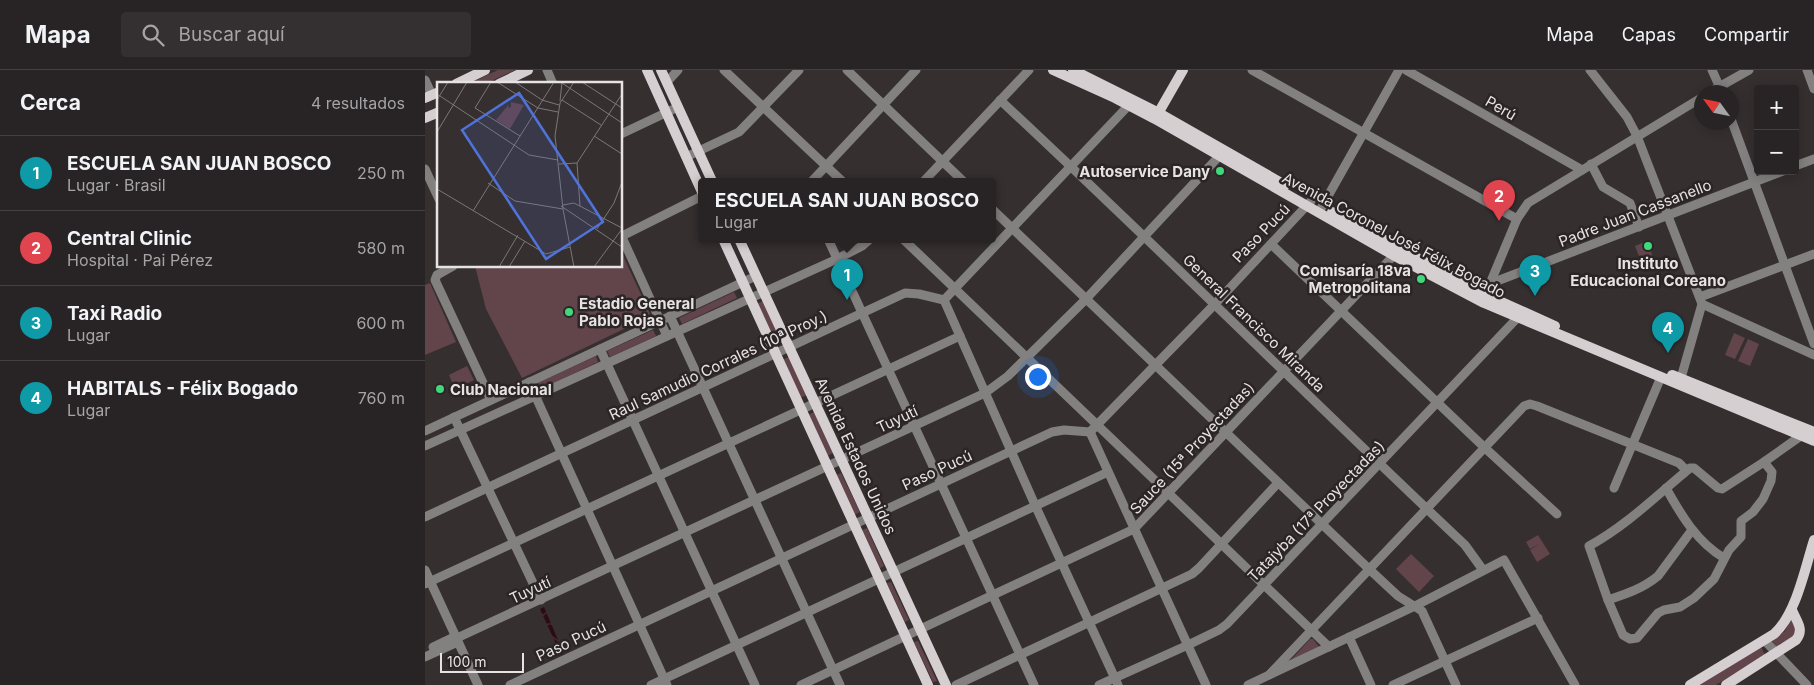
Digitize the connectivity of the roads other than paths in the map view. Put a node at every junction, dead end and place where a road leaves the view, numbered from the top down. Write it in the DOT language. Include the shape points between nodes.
graph roads {
  1 [pos="485,70"];
  2 [pos="528,70"];
  3 [pos="547,70"];
  4 [pos="647,70"];
  5 [pos="661,70"];
  6 [pos="679,70"];
  7 [pos="724,70"];
  8 [pos="799,70"];
  9 [pos="847,70"];
  10 [pos="916,70"];
  11 [pos="1029,70"];
  12 [pos="1053,70"];
  13 [pos="1073,70"];
  14 [pos="1183,70"];
  15 [pos="1252,70"];
  16 [pos="1399,70"];
  17 [pos="1406,70"];
  18 [pos="1590,70"];
  19 [pos="1712,70"];
  20 [pos="1749,70"];
  21 [pos="1807,70"];
  22 [pos="425,80"];
  23 [pos="460,82"];
  24 [pos="503,82"];
  25 [pos="552,82"];
  26 [pos="667,82"];
  27 [pos="1719,85"];
  28 [pos="1728,85"];
  29 [pos="1814,90"];
  30 [pos="432,95"];
  31 [pos="1000,100"];
  32 [pos="1694,102"];
  33 [pos="883,105"];
  34 [pos="1129,105"];
  35 [pos="678,107"];
  36 [pos="764,107"];
  37 [pos="666,112"];
  38 [pos="437,113"];
  39 [pos="1157,116"];
  40 [pos="425,118"];
  41 [pos="1735,130"];
  42 [pos="623,133"];
  43 [pos="1363,133"];
  44 [pos="1637,136"];
  45 [pos="699,152"];
  46 [pos="1221,154"];
  47 [pos="687,157"];
  48 [pos="1814,159"];
  49 [pos="942,162"];
  50 [pos="1591,164"];
  51 [pos="1799,165"];
  52 [pos="826,166"];
  53 [pos="1071,167"];
  54 [pos="425,170"];
  55 [pos="1582,170"];
  56 [pos="1773,175"];
  57 [pos="711,178"];
  58 [pos="816,178"];
  59 [pos="840,178"];
  60 [pos="927,178"];
  61 [pos="960,178"];
  62 [pos="1755,182"];
  63 [pos="698,183"];
  64 [pos="437,195"];
  65 [pos="698,198"];
  66 [pos="1309,203"];
  67 [pos="1320,209"];
  68 [pos="996,213"];
  69 [pos="1668,215"];
  70 [pos="1517,219"];
  71 [pos="1639,227"];
  72 [pos="1012,228"];
  73 [pos="623,234"];
  74 [pos="1145,236"];
  75 [pos="623,239"];
  76 [pos="725,243"];
  77 [pos="741,243"];
  78 [pos="830,243"];
  79 [pos="865,243"];
  80 [pos="907,243"];
  81 [pos="1271,244"];
  82 [pos="1396,252"];
  83 [pos="1814,254"];
  84 [pos="1502,256"];
  85 [pos="837,259"];
  86 [pos="1785,265"];
  87 [pos="449,268"];
  88 [pos="1515,274"];
  89 [pos="756,276"];
  90 [pos="742,282"];
  91 [pos="955,289"];
  92 [pos="763,292"];
  93 [pos="749,298"];
  94 [pos="1086,299"];
  95 [pos="944,300"];
  96 [pos="1488,300"];
  97 [pos="1701,300"];
  98 [pos="1215,304"];
  99 [pos="1341,310"];
  100 [pos="862,313"];
  101 [pos="1520,315"];
  102 [pos="670,316"];
  103 [pos="660,321"];
  104 [pos="677,331"];
  105 [pos="667,336"];
  106 [pos="960,336"];
  107 [pos="1814,344"];
  108 [pos="789,348"];
  109 [pos="600,349"];
  110 [pos="775,354"];
  111 [pos="1814,354"];
  112 [pos="1027,357"];
  113 [pos="606,363"];
  114 [pos="1155,365"];
  115 [pos="888,369"];
  116 [pos="1283,372"];
  117 [pos="1661,377"];
  118 [pos="1681,378"];
  119 [pos="529,382"];
  120 [pos="703,388"];
  121 [pos="985,393"];
  122 [pos="535,396"];
  123 [pos="491,400"];
  124 [pos="815,402"];
  125 [pos="1438,403"];
  126 [pos="801,409"];
  127 [pos="454,417"];
  128 [pos="633,420"];
  129 [pos="915,426"];
  130 [pos="1093,429"];
  131 [pos="461,430"];
  132 [pos="425,431"];
  133 [pos="1225,432"];
  134 [pos="1809,432"];
  135 [pos="1814,441"];
  136 [pos="728,442"];
  137 [pos="1633,444"];
  138 [pos="425,446"];
  139 [pos="1485,448"];
  140 [pos="1011,451"];
  141 [pos="561,454"];
  142 [pos="841,460"];
  143 [pos="1764,462"];
  144 [pos="1380,464"];
  145 [pos="827,467"];
  146 [pos="1108,472"];
  147 [pos="1684,473"];
  148 [pos="658,475"];
  149 [pos="1278,483"];
  150 [pos="941,484"];
  151 [pos="488,488"];
  152 [pos="1614,488"];
  153 [pos="1665,488"];
  154 [pos="1167,494"];
  155 [pos="755,500"];
  156 [pos="1035,506"];
  157 [pos="1427,508"];
  158 [pos="586,509"];
  159 [pos="1557,514"];
  160 [pos="425,517"];
  161 [pos="868,517"];
  162 [pos="854,524"];
  163 [pos="1322,525"];
  164 [pos="1134,529"];
  165 [pos="1692,530"];
  166 [pos="685,533"];
  167 [pos="966,538"];
  168 [pos="1814,540"];
  169 [pos="514,542"];
  170 [pos="1221,544"];
  171 [pos="781,558"];
  172 [pos="1725,558"];
  173 [pos="1061,563"];
  174 [pos="613,566"];
  175 [pos="1369,569"];
  176 [pos="425,570"];
  177 [pos="1483,570"];
  178 [pos="893,572"];
  179 [pos="879,578"];
  180 [pos="428,582"];
  181 [pos="1264,586"];
  182 [pos="1161,588"];
  183 [pos="711,591"];
  184 [pos="992,595"];
  185 [pos="541,600"];
  186 [pos="1608,600"];
  187 [pos="1415,606"];
  188 [pos="1792,610"];
  189 [pos="807,612"];
  190 [pos="1538,618"];
  191 [pos="1089,623"];
  192 [pos="639,624"];
  193 [pos="920,629"];
  194 [pos="1311,630"];
  195 [pos="905,636"];
  196 [pos="1349,638"];
  197 [pos="457,639"];
  198 [pos="1764,640"];
  199 [pos="736,645"];
  200 [pos="1188,645"];
  201 [pos="1329,648"];
  202 [pos="425,651"];
  203 [pos="1776,654"];
  204 [pos="1020,655"];
  205 [pos="425,657"];
  206 [pos="1445,661"];
  207 [pos="833,670"];
  208 [pos="1269,675"];
  209 [pos="666,682"];
  210 [pos="1116,682"];
  211 [pos="478,685"];
  212 [pos="510,685"];
  213 [pos="651,685"];
  214 [pos="755,685"];
  215 [pos="801,685"];
  216 [pos="840,685"];
  217 [pos="928,685"];
  218 [pos="946,685"];
  219 [pos="956,685"];
  220 [pos="1034,685"];
  221 [pos="1099,685"];
  222 [pos="1206,685"];
  223 [pos="1248,685"];
  224 [pos="1371,685"];
  225 [pos="1393,685"];
  226 [pos="1457,685"];
  227 [pos="1575,685"];
  228 [pos="1691,685"];
  229 [pos="1726,685"];
  230 [pos="1807,685"];
  1 -- 23 [label="main road"];
  2 -- 24 [label="main road"];
  3 -- 25 [label="street"];
  4 -- 37 [label="main road"];
  5 -- 26 [label="main road"];
  6 -- 26 [label="street"];
  7 -- 36 [label="street"];
  8 -- 36 [label="street"];
  9 -- 33 [label="street"];
  10 -- 33 [label="street"];
  11 -- 31 [label="street"];
  12 -- 34 [label="main road, Avenida Coronel José Félix Bogado"];
  13 -- 39 [label="main road, Avenida Coronel José Félix Bogado"];
  14 -- 39 [label="main road"];
  15 -- 43 [label="street"];
  16 -- 43 [label="street"];
  17 -- 55 [label="street, Perú"];
  18 -- 44 [label="street"];
  19 -- 27 [label="street"];
  20 -- 28 [label="street"];
  21 -- 29 [label="street"];
  22 -- 30 [label="street"];
  26 -- 35 [label="main road"];
  31 -- 49 [label="street"];
  31 -- 53 [label="street, General Francisco Miranda"];
  32 -- 44 [label="street"];
  33 -- 49 [label="street"];
  33 -- 52 [label="street"];
  34 -- 39 [label="main road, Avenida Coronel José Félix Bogado"];
  34 -- 53 [label="street"];
  35 -- 37 [label="street"];
  35 -- 45 [label="main road"];
  36 -- 45 [label="street" via="739,132"];
  36 -- 52 [label="street"];
  37 -- 42 [label="street"];
  37 -- 47 [label="main road"];
  38 -- 40 [label="main road"];
  39 -- 46 [label="main road, Avenida Coronel José Félix Bogado"];
  41 -- 62 [label="street"];
  43 -- 67 [label="street"];
  43 -- 70 [label="street"];
  44 -- 50 [label="street"];
  44 -- 69 [label="street"];
  45 -- 47 [label="street"];
  45 -- 57 [label="main road"];
  46 -- 66 [label="main road, Avenida Coronel José Félix Bogado"];
  46 -- 74 [label="street, Tuyutí"];
  47 -- 63 [label="main road"];
  48 -- 51 [label="street"];
  49 -- 60 [label="street"];
  49 -- 61 [label="street"];
  50 -- 55 [label="street"];
  50 -- 71 [label="street" via="1603,187 1630,203"];
  52 -- 58 [label="street"];
  52 -- 59 [label="street"];
  53 -- 72 [label="street"];
  53 -- 74 [label="street, General Francisco Miranda"];
  54 -- 64 [label="street"];
  55 -- 70 [label="street" via="1531,200"];
  56 -- 62 [label="street, Padre Juan Cassanello"];
  62 -- 69 [label="street, Padre Juan Cassanello"];
  62 -- 86 [label="street"];
  65 -- 73 [label="street"];
  66 -- 67 [label="main road, Avenida Coronel José Félix Bogado"];
  66 -- 81 [label="street, Paso Pucú"];
  67 -- 82 [label="main road, Avenida Coronel José Félix Bogado"];
  68 -- 72 [label="street"];
  69 -- 71 [label="street, Padre Juan Cassanello"];
  69 -- 97 [label="street"];
  70 -- 84 [label="street"];
  71 -- 88 [label="street, Padre Juan Cassanello"];
  72 -- 91 [label="street"];
  72 -- 94 [label="street"];
  74 -- 94 [label="street, Tuyutí"];
  74 -- 98 [label="street, General Francisco Miranda"];
  75 -- 103 [label="street"];
  76 -- 90 [label="main road, Avenida Estados Unidos"];
  77 -- 89 [label="main road, Avenida Estados Unidos"];
  78 -- 85 [label="street"];
  79 -- 85 [label="street"];
  80 -- 91 [label="street"];
  81 -- 98 [label="street, Paso Pucú"];
  81 -- 99 [label="street"];
  82 -- 96 [label="main road, Avenida Coronel José Félix Bogado"];
  82 -- 99 [label="street, Sauce (15ª Proyectadas)"];
  83 -- 86 [label="street"];
  84 -- 88 [label="street" via="1505,271"];
  84 -- 96 [label="street"];
  85 -- 92 [label="street"];
  85 -- 100 [label="street"];
  86 -- 97 [label="street"];
  86 -- 107 [label="street"];
  87 -- 123 [label="street" via="437,275 435,280"];
  88 -- 96 [label="street, Padre Juan Cassanello" via="1497,281"];
  89 -- 90 [label="street"];
  89 -- 92 [label="main road, Avenida Estados Unidos"];
  90 -- 93 [label="main road, Avenida Estados Unidos"];
  90 -- 102 [label="street"];
  91 -- 95 [label="street"];
  91 -- 112 [label="street"];
  92 -- 93 [label="street"];
  92 -- 108 [label="main road, Avenida Estados Unidos"];
  93 -- 104 [label="street"];
  93 -- 110 [label="main road, Avenida Estados Unidos"];
  94 -- 112 [label="street, Tuyutí"];
  94 -- 114 [label="street"];
  95 -- 100 [label="street, Raul Samudio Corrales (10ª Proy.)" via="910,292"];
  95 -- 106 [label="street"];
  96 -- 101 [label="main road, Avenida Coronel José Félix Bogado"];
  97 -- 111 [label="street"];
  97 -- 118 [label="street"];
  98 -- 114 [label="street, Paso Pucú"];
  98 -- 116 [label="street, General Francisco Miranda"];
  99 -- 116 [label="street, Sauce (15ª Proyectadas)"];
  99 -- 125 [label="street"];
  100 -- 108 [label="street, Raul Samudio Corrales (10ª Proy.)"];
  100 -- 115 [label="street"];
  101 -- 117 [label="main road, Avenida Coronel José Félix Bogado"];
  101 -- 118 [label="main road, Avenida Coronel José Félix Bogado"];
  101 -- 125 [label="street, Tatajyba (17ª Proyectadas)"];
  102 -- 103 [label="street"];
  102 -- 104 [label="street"];
  103 -- 105 [label="street"];
  103 -- 109 [label="street"];
  104 -- 105 [label="street"];
  104 -- 120 [label="street"];
  105 -- 113 [label="street"];
  106 -- 115 [label="street"];
  106 -- 121 [label="street"];
  108 -- 110 [label="street, Raul Samudio Corrales (10ª Proy.)"];
  108 -- 124 [label="main road, Avenida Estados Unidos"];
  109 -- 113 [label="street"];
  109 -- 119 [label="street"];
  110 -- 120 [label="street, Raul Samudio Corrales (10ª Proy.)"];
  110 -- 126 [label="main road, Avenida Estados Unidos"];
  112 -- 121 [label="street, Tuyutí"];
  112 -- 130 [label="street"];
  113 -- 122 [label="street"];
  113 -- 128 [label="street"];
  114 -- 130 [label="street, Paso Pucú"];
  114 -- 133 [label="street"];
  115 -- 124 [label="street"];
  115 -- 129 [label="street"];
  116 -- 133 [label="street, Sauce (15ª Proyectadas)"];
  116 -- 144 [label="street, General Francisco Miranda"];
  117 -- 134 [label="main road, Avenida Coronel José Félix Bogado"];
  117 -- 137 [label="street"];
  118 -- 134 [label="main road, Avenida Coronel José Félix Bogado"];
  119 -- 122 [label="street"];
  119 -- 123 [label="street"];
  120 -- 128 [label="street, Raul Samudio Corrales (10ª Proy.)"];
  120 -- 136 [label="street"];
  121 -- 129 [label="street, Tuyutí"];
  121 -- 140 [label="street"];
  122 -- 131 [label="street"];
  122 -- 141 [label="street"];
  123 -- 127 [label="street"];
  124 -- 126 [label="street"];
  124 -- 142 [label="main road, Avenida Estados Unidos"];
  125 -- 139 [label="street"];
  125 -- 144 [label="street, Tatajyba (17ª Proyectadas)"];
  126 -- 136 [label="street"];
  126 -- 145 [label="main road, Avenida Estados Unidos"];
  127 -- 131 [label="street"];
  127 -- 132 [label="street"];
  128 -- 141 [label="street, Raul Samudio Corrales (10ª Proy.)"];
  128 -- 148 [label="street"];
  129 -- 142 [label="street, Tuyutí"];
  129 -- 150 [label="street"];
  130 -- 140 [label="street, Paso Pucú" via="1052,432"];
  130 -- 146 [label="street"];
  130 -- 154 [label="street"];
  131 -- 138 [label="street"];
  131 -- 151 [label="street"];
  133 -- 149 [label="street"];
  133 -- 154 [label="street, Sauce (15ª Proyectadas)"];
  134 -- 135 [label="main road, Avenida Coronel José Félix Bogado"];
  134 -- 143 [label="street"];
  136 -- 148 [label="street"];
  136 -- 155 [label="street"];
  137 -- 139 [label="street" via="1530,404"];
  137 -- 147 [label="street" via="1679,463 1685,469"];
  137 -- 152 [label="street"];
  139 -- 157 [label="street"];
  139 -- 159 [label="street"];
  140 -- 150 [label="street, Paso Pucú"];
  140 -- 156 [label="street"];
  141 -- 151 [label="street, Raul Samudio Corrales (10ª Proy.)"];
  141 -- 158 [label="street"];
  142 -- 145 [label="street, Tuyutí"];
  142 -- 161 [label="main road, Avenida Estados Unidos"];
  143 -- 147 [label="street" via="1722,488 1694,468"];
  143 -- 172 [label="street" via="1772,472 1771,481 1756,508 1742,519 1741,537"];
  144 -- 157 [label="street, General Francisco Miranda"];
  144 -- 163 [label="street, Tatajyba (17ª Proyectadas)"];
  145 -- 155 [label="street, Tuyutí"];
  145 -- 162 [label="main road, Avenida Estados Unidos"];
  146 -- 156 [label="street"];
  146 -- 164 [label="street"];
  147 -- 153 [label="street"];
  148 -- 158 [label="street"];
  148 -- 166 [label="street"];
  149 -- 163 [label="street"];
  149 -- 170 [label="street"];
  150 -- 161 [label="street, Paso Pucú"];
  150 -- 167 [label="street"];
  151 -- 160 [label="street, Raul Samudio Corrales (10ª Proy.)"];
  151 -- 169 [label="street"];
  153 -- 165 [label="street"];
  153 -- 186 [label="street" via="1620,526 1589,546"];
  154 -- 164 [label="street, Sauce (15ª Proyectadas)"];
  154 -- 170 [label="street"];
  155 -- 166 [label="street, Tuyutí"];
  155 -- 171 [label="street"];
  156 -- 167 [label="street"];
  156 -- 173 [label="street"];
  157 -- 175 [label="street"];
  157 -- 177 [label="street, General Francisco Miranda" via="1465,545"];
  158 -- 169 [label="street"];
  158 -- 174 [label="street"];
  161 -- 162 [label="street, Paso Pucú"];
  161 -- 178 [label="main road, Avenida Estados Unidos"];
  162 -- 171 [label="street, Paso Pucú"];
  162 -- 179 [label="main road, Avenida Estados Unidos"];
  163 -- 175 [label="street"];
  163 -- 181 [label="street, Tatajyba (17ª Proyectadas)"];
  164 -- 173 [label="street, Sauce (15ª Proyectadas)"];
  164 -- 182 [label="street"];
  165 -- 172 [label="street"];
  165 -- 186 [label="street" via="1651,582"];
  166 -- 174 [label="street, Tuyutí"];
  166 -- 183 [label="street"];
  167 -- 178 [label="street"];
  167 -- 184 [label="street"];
  168 -- 188 [label="main road"];
  169 -- 180 [label="street"];
  169 -- 185 [label="street"];
  170 -- 181 [label="street"];
  170 -- 182 [label="street" via="1199,568"];
  171 -- 183 [label="street, Paso Pucú"];
  171 -- 189 [label="street"];
  172 -- 186 [label="street" via="1714,579 1694,598 1680,607 1658,613 1637,638 1623,635"];
  173 -- 184 [label="street, Sauce (15ª Proyectadas)"];
  173 -- 191 [label="street"];
  174 -- 185 [label="street, Tuyutí"];
  174 -- 192 [label="street"];
  175 -- 187 [label="street" via="1398,596"];
  175 -- 194 [label="street"];
  176 -- 180 [label="street"];
  177 -- 187 [label="street"];
  177 -- 190 [label="street" via="1504,560"];
  178 -- 179 [label="street"];
  178 -- 193 [label="main road, Avenida Estados Unidos"];
  179 -- 189 [label="street"];
  179 -- 195 [label="main road, Avenida Estados Unidos"];
  180 -- 197 [label="street"];
  181 -- 194 [label="street"];
  181 -- 200 [label="street, Tatajyba (17ª Proyectadas)" via="1222,628"];
  182 -- 191 [label="street"];
  182 -- 200 [label="street"];
  183 -- 192 [label="street, Paso Pucú"];
  183 -- 199 [label="street"];
  184 -- 193 [label="street, Sauce (15ª Proyectadas)"];
  184 -- 204 [label="street"];
  185 -- 197 [label="street, Tuyutí"];
  187 -- 196 [label="street"];
  187 -- 206 [label="street" via="1425,616"];
  188 -- 198 [label="main road" via="1782,626"];
  188 -- 203 [label="main road" via="1800,627 1799,636"];
  189 -- 199 [label="street"];
  189 -- 207 [label="street"];
  190 -- 206 [label="street"];
  190 -- 227 [label="street"];
  191 -- 204 [label="street"];
  191 -- 210 [label="street"];
  192 -- 209 [label="street"];
  192 -- 212 [label="street, Paso Pucú"];
  193 -- 195 [label="street, Sauce (15ª Proyectadas)"];
  193 -- 218 [label="main road, Avenida Estados Unidos"];
  194 -- 201 [label="street"];
  194 -- 208 [label="street"];
  195 -- 207 [label="street, Sauce (15ª Proyectadas)"];
  195 -- 217 [label="main road, Avenida Estados Unidos"];
  196 -- 201 [label="street"];
  196 -- 224 [label="street"];
  197 -- 202 [label="street, Tuyutí"];
  197 -- 205 [label="street, Tuyutí"];
  197 -- 211 [label="street"];
  198 -- 203 [label="street"];
  198 -- 228 [label="main road"];
  199 -- 209 [label="street"];
  199 -- 214 [label="street"];
  200 -- 210 [label="street, Tatajyba (17ª Proyectadas)"];
  200 -- 222 [label="street"];
  201 -- 208 [label="street"];
  203 -- 229 [label="main road"];
  203 -- 230 [label="street"];
  204 -- 219 [label="street"];
  204 -- 220 [label="street"];
  206 -- 225 [label="street"];
  206 -- 226 [label="street"];
  207 -- 215 [label="street, Sauce (15ª Proyectadas)"];
  207 -- 216 [label="street"];
  208 -- 223 [label="street"];
  209 -- 213 [label="street"];
  210 -- 221 [label="street, Tatajyba (17ª Proyectadas)"];
}
